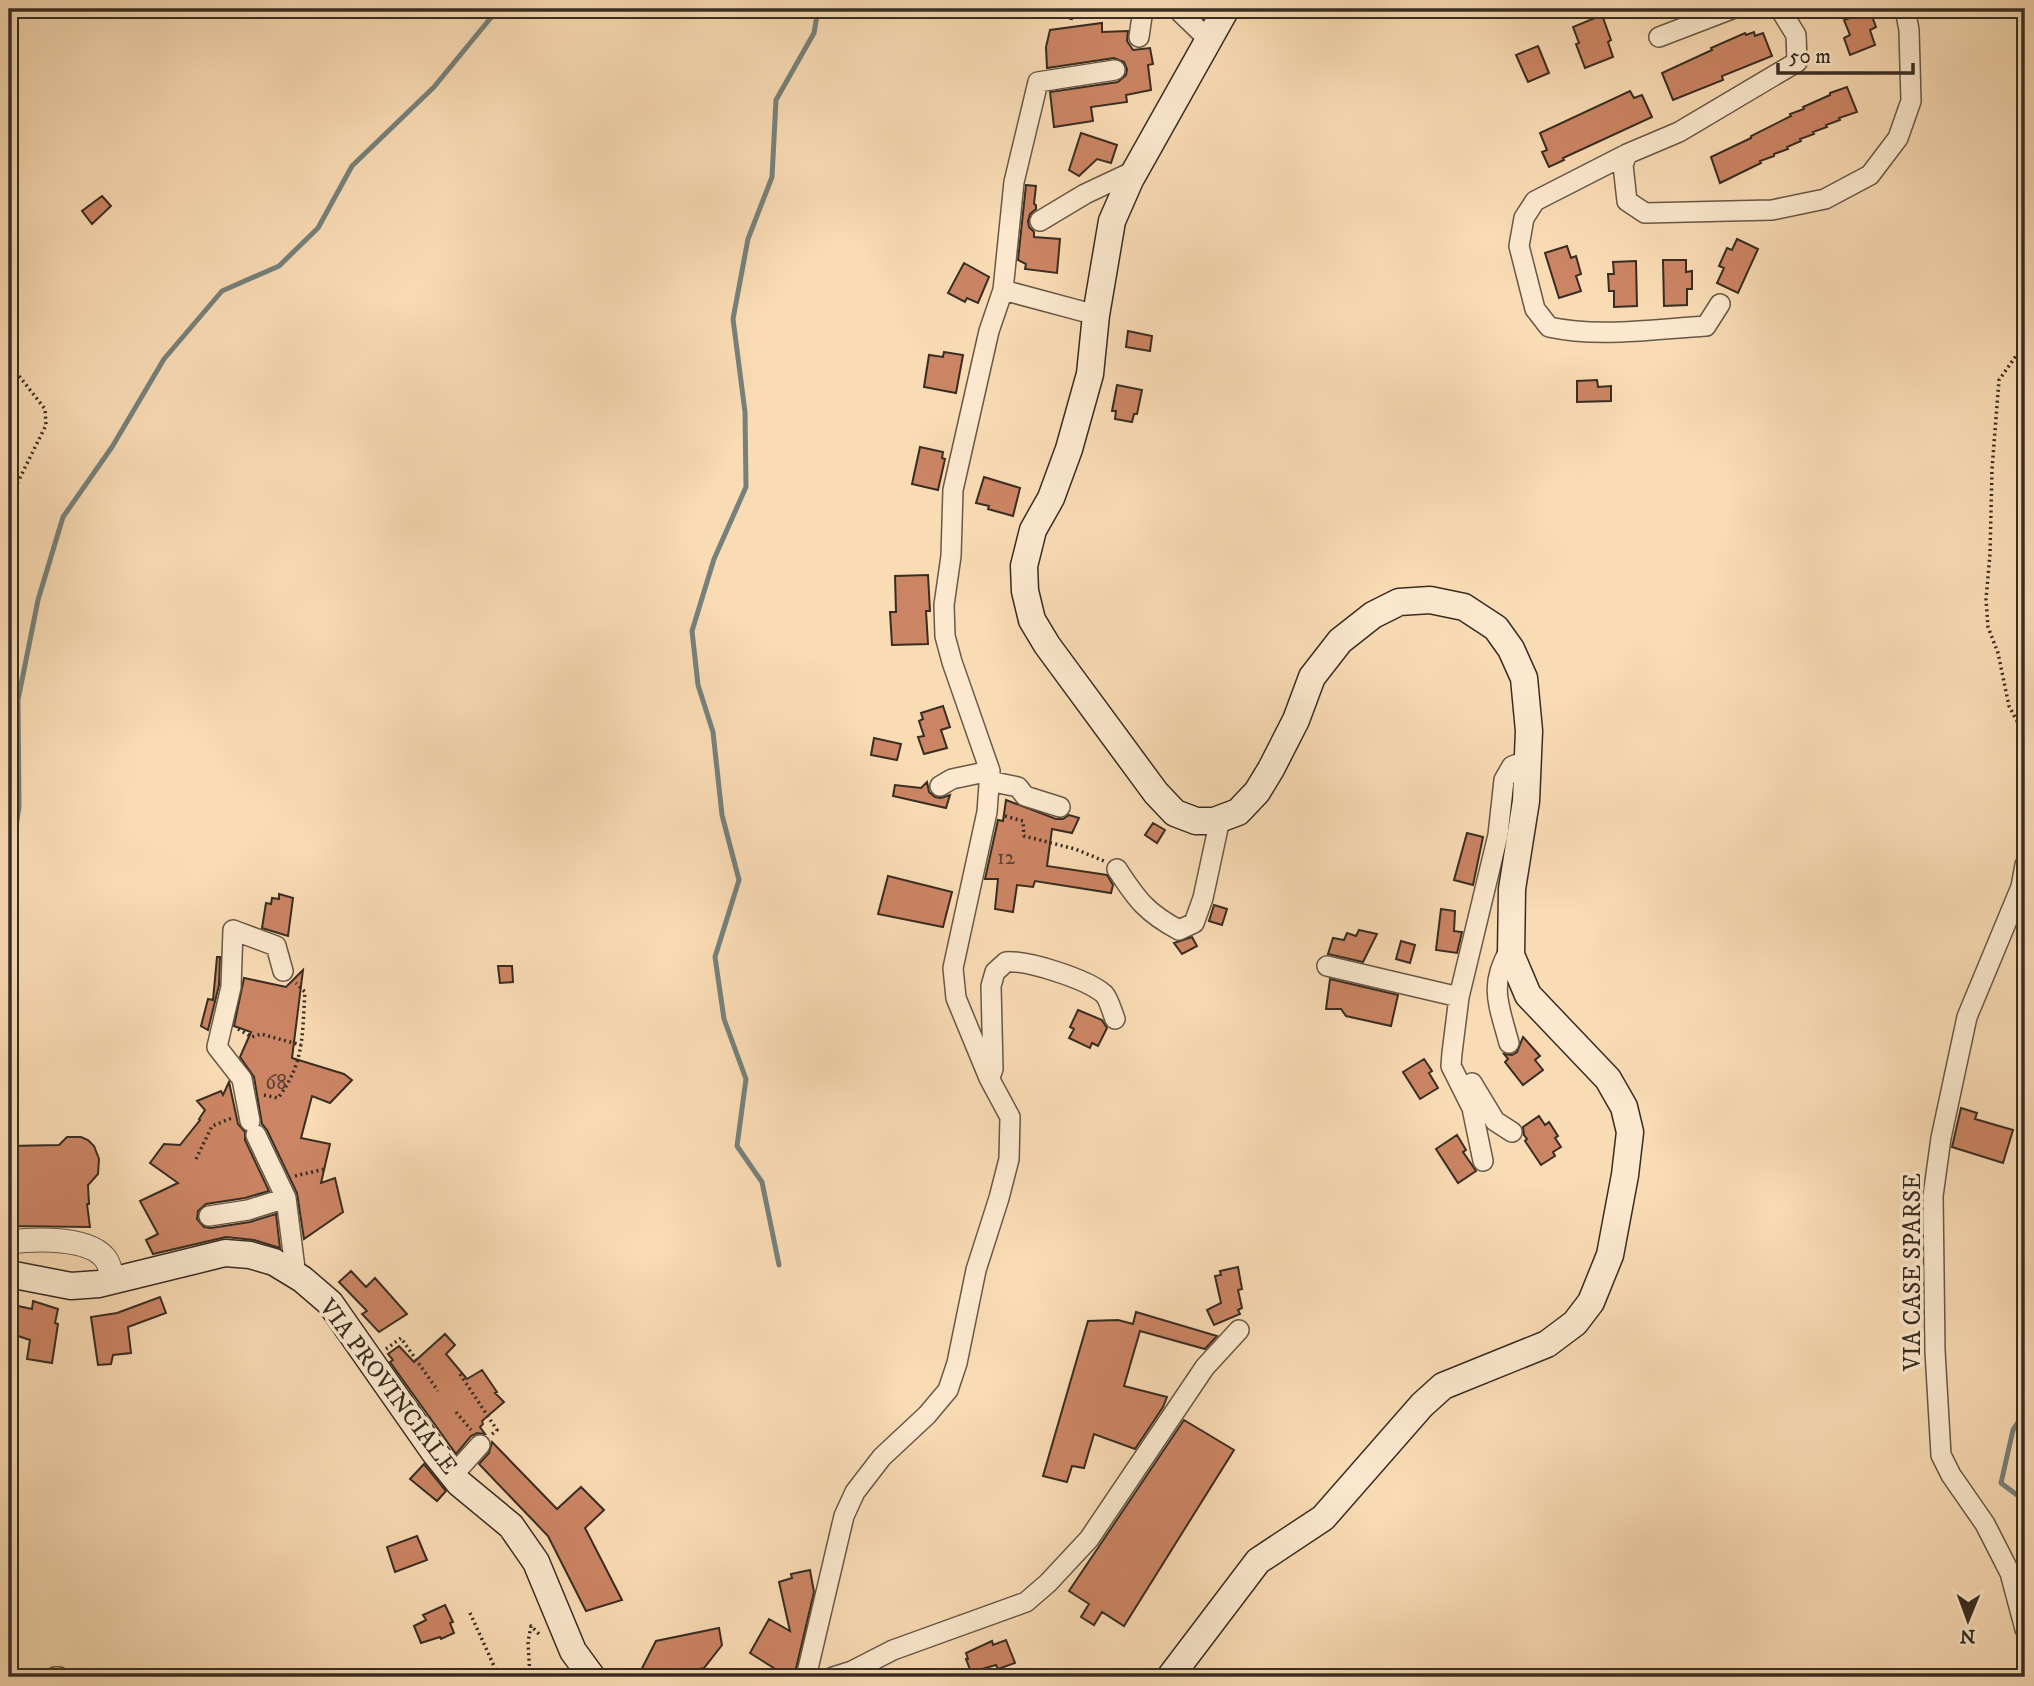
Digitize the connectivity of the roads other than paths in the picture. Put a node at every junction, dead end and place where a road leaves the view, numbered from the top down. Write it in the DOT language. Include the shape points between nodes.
graph roads {
  1 [pos="1143,9"];
  2 [pos="1177,9"];
  3 [pos="1226,9"];
  4 [pos="1732,9"];
  5 [pos="1780,9"];
  6 [pos="1905,9"];
  7 [pos="1139,37"];
  8 [pos="1659,37"];
  9 [pos="1208,39"];
  10 [pos="1115,71"];
  11 [pos="1627,154"];
  12 [pos="1136,170"];
  13 [pos="1040,221"];
  14 [pos="1003,290"];
  15 [pos="1720,304"];
  16 [pos="1096,315"];
  17 [pos="1530,760"];
  18 [pos="990,776"];
  19 [pos="940,786"];
  20 [pos="1060,807"];
  21 [pos="1220,819"];
  22 [pos="2025,866"];
  23 [pos="1118,869"];
  24 [pos="1510,949"];
  25 [pos="1327,966"];
  26 [pos="283,971"];
  27 [pos="1459,997"];
  28 [pos="1115,1019"];
  29 [pos="1509,1044"];
  30 [pos="1452,1053"];
  31 [pos="989,1079"];
  32 [pos="1512,1132"];
  33 [pos="1483,1161"];
  34 [pos="286,1198"];
  35 [pos="209,1216"];
  36 [pos="9,1241"];
  37 [pos="9,1274"];
  38 [pos="296,1276"];
  39 [pos="114,1281"];
  40 [pos="1240,1330"];
  41 [pos="480,1445"];
  42 [pos="453,1475"];
  43 [pos="2025,1629"];
  44 [pos="592,1677"];
  45 [pos="806,1677"];
  46 [pos="833,1677"];
  47 [pos="1170,1677"];
  1 -- 7 [label="street"];
  2 -- 9 [label="street"];
  3 -- 9 [label="main road"];
  4 -- 8 [label="street"];
  5 -- 11 [label="street" via="1796,35 1797,62 1679,132"];
  6 -- 11 [label="street" via="1910,102 1898,138 1870,175 1825,199 1772,210 1645,213 1627,201 1623,165"];
  9 -- 12 [label="main road"];
  10 -- 14 [label="street" via="1038,82 1014,182"];
  11 -- 15 [label="street" via="1535,201 1524,218 1520,246 1535,309 1549,327 1601,332 1706,326"];
  12 -- 13 [label="street"];
  12 -- 16 [label="main road" via="1112,221"];
  14 -- 16 [label="street"];
  14 -- 18 [label="street" via="989,331 953,489 944,605 951,662"];
  16 -- 21 [label="main road" via="1090,374 1069,449 1051,498 1032,530 1024,566 1032,620 1156,793 1183,818"];
  17 -- 21 [label="main road" via="1524,678 1496,628 1464,607 1430,600 1399,602 1340,641 1312,677 1296,720 1258,792 1238,812"];
  17 -- 24 [label="main road" via="1512,889"];
  17 -- 27 [label="street" via="1512,766 1504,780 1498,835"];
  18 -- 19 [label="street" via="952,779"];
  18 -- 20 [label="street" via="1018,787 1025,796"];
  18 -- 31 [label="street" via="987,812 953,968 956,998"];
  21 -- 23 [label="street" via="1194,923 1179,930 1154,917"];
  22 -- 43 [label="street, VIA CASE SPARSE" via="2021,887 1967,1017 1941,1138 1933,1209 1941,1455 2010,1573"];
  24 -- 29 [label="street" via="1498,972 1496,996"];
  24 -- 47 [label="main road" via="1528,995 1608,1079 1630,1132 1609,1255 1591,1302 1575,1323 1547,1344 1443,1386 1323,1518 1258,1561"];
  25 -- 27 [label="street"];
  26 -- 34 [label="street" via="276,946 233,930 231,987 217,1047 242,1079 249,1116"];
  27 -- 30 [label="street"];
  28 -- 31 [label="street" via="1105,995 1077,980 1029,962 1006,962 995,972 991,986 993,1069"];
  30 -- 32 [label="street" via="1495,1121"];
  30 -- 33 [label="street" via="1451,1066 1472,1108"];
  31 -- 45 [label="street" via="1010,1116 1009,1158 976,1270 957,1363 948,1390 882,1457 855,1492 844,1516"];
  34 -- 35 [label="street"];
  34 -- 38 [label="street"];
  36 -- 39 [label="street" via="67,1241 94,1248 106,1259"];
  37 -- 39 [label="main road, VIA PROVINCIALE" via="71,1286"];
  38 -- 39 [label="main road, VIA PROVINCIALE" via="274,1262 225,1253"];
  38 -- 42 [label="main road, VIA PROVINCIALE" via="330,1303"];
  40 -- 46 [label="street" via="1205,1367 1089,1539 1026,1602"];
  41 -- 42 [label="street"];
  42 -- 44 [label="main road, VIA PROVINCIALE" via="511,1526 536,1562 573,1651"];
}
